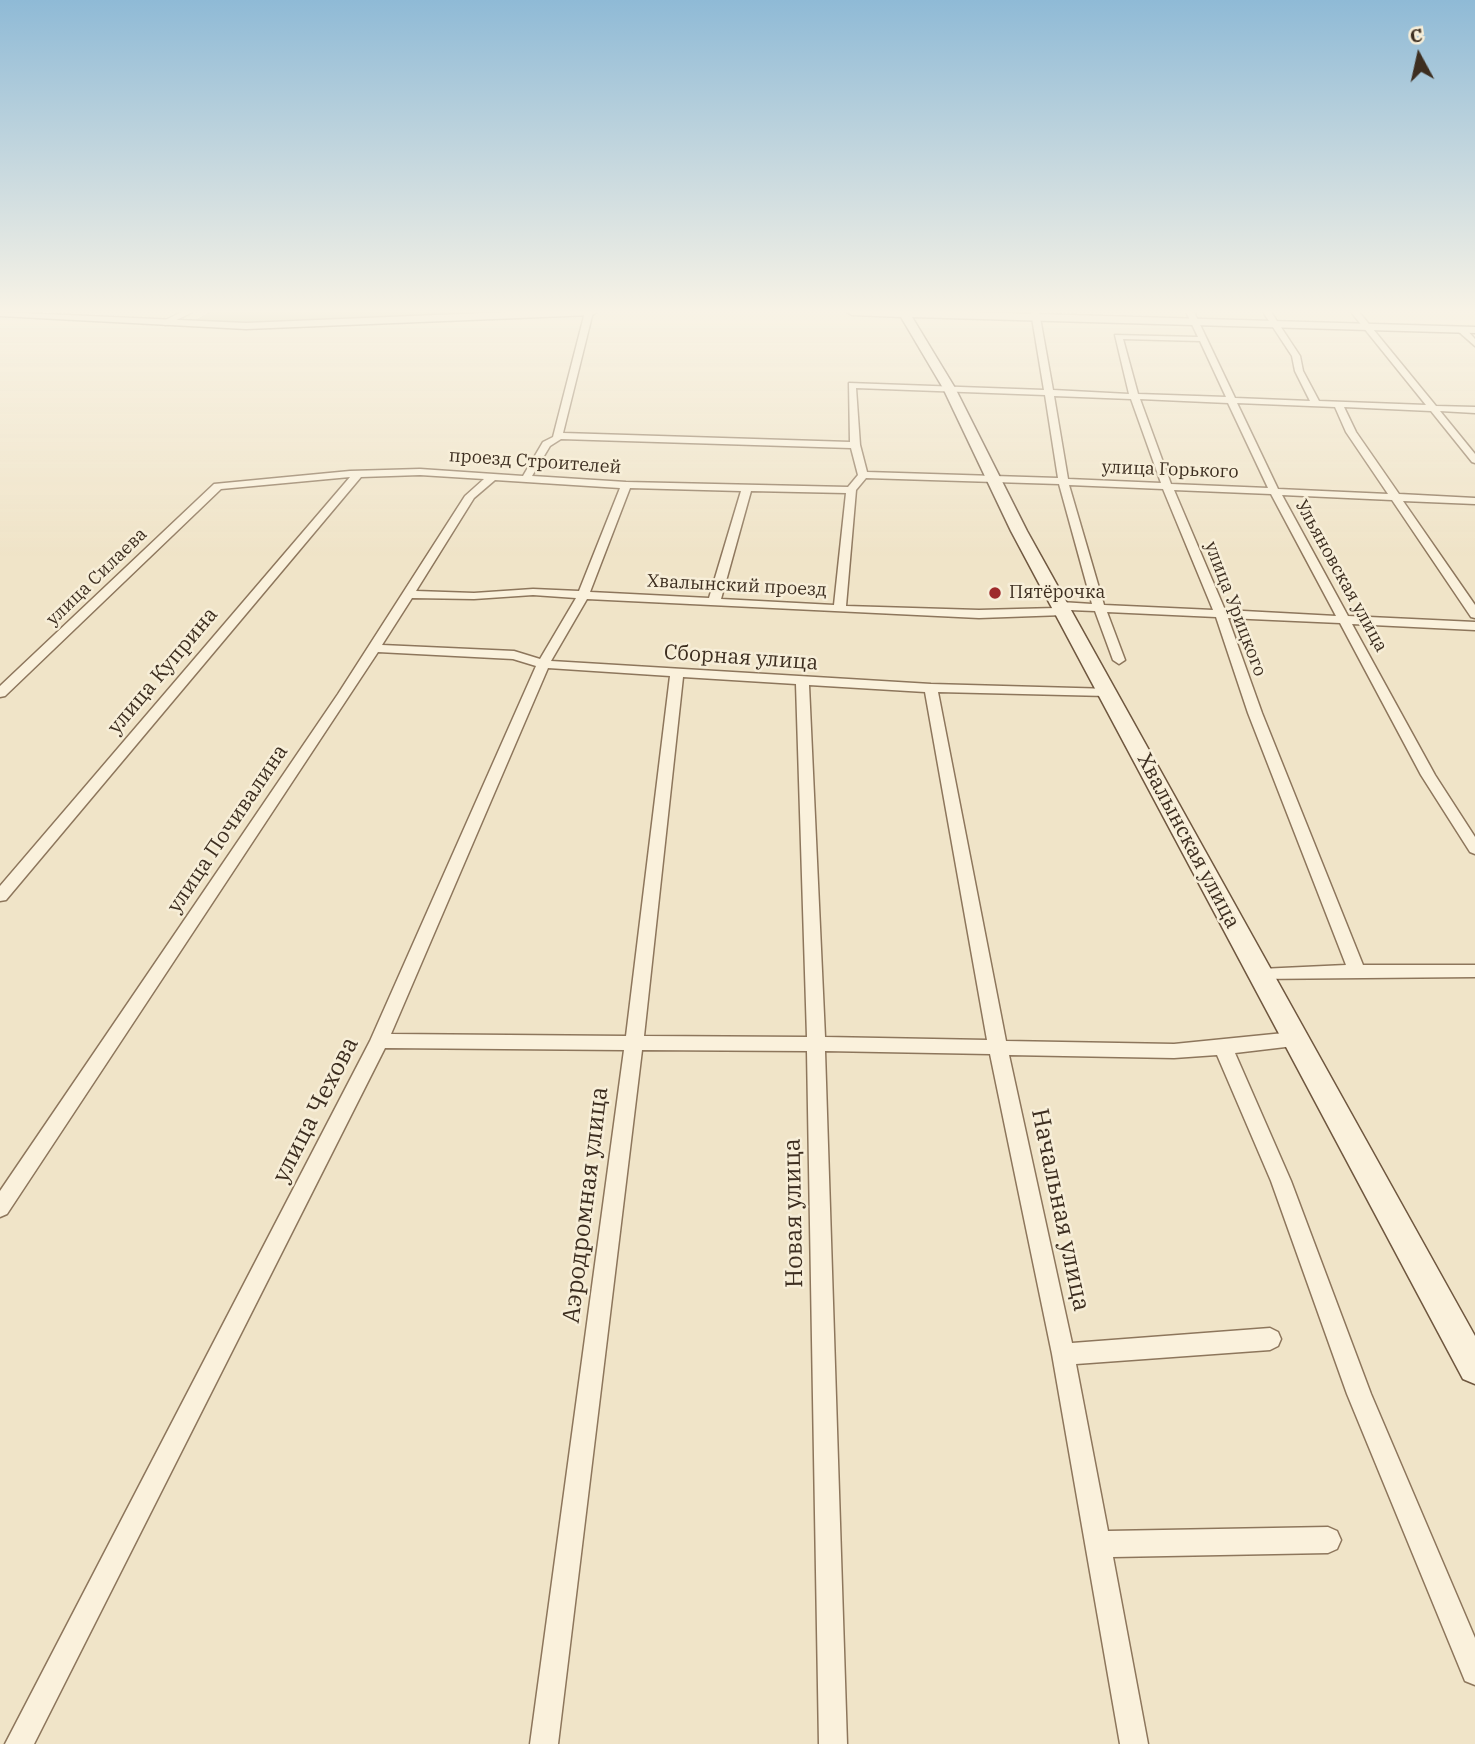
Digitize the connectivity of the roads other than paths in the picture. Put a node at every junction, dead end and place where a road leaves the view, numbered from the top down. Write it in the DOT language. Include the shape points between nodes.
graph roads {
  1 [pos="568,393"];
  2 [pos="852,393"];
  3 [pos="952,393"];
  4 [pos="1050,393"];
  5 [pos="1100,393"];
  6 [pos="1229,393"];
  7 [pos="1311,393"];
  8 [pos="1419,393"];
  9 [pos="1134,395"];
  10 [pos="1232,399"];
  11 [pos="1315,402"];
  12 [pos="1338,403"];
  13 [pos="1430,407"];
  14 [pos="1475,410"];
  15 [pos="557,436"];
  16 [pos="855,445"];
  17 [pos="1475,460"];
  18 [pos="358,474"];
  19 [pos="863,475"];
  20 [pos="493,476"];
  21 [pos="991,478"];
  22 [pos="525,480"];
  23 [pos="1064,483"];
  24 [pos="626,485"];
  25 [pos="218,486"];
  26 [pos="747,488"];
  27 [pos="1168,488"];
  28 [pos="851,490"];
  29 [pos="1275,492"];
  30 [pos="1396,497"];
  31 [pos="1475,501"];
  32 [pos="409,594"];
  33 [pos="583,596"];
  34 [pos="714,603"];
  35 [pos="1098,607"];
  36 [pos="840,609"];
  37 [pos="1063,609"];
  38 [pos="1220,612"];
  39 [pos="1475,614"];
  40 [pos="1346,620"];
  41 [pos="1475,626"];
  42 [pos="374,648"];
  43 [pos="1119,660"];
  44 [pos="543,664"];
  45 [pos="677,673"];
  46 [pos="802,681"];
  47 [pos="931,688"];
  48 [pos="1107,692"];
  49 [pos="0,693"];
  50 [pos="1475,849"];
  51 [pos="0,896"];
  52 [pos="1357,971"];
  53 [pos="1475,971"];
  54 [pos="1260,975"];
  55 [pos="1294,1039"];
  56 [pos="379,1041"];
  57 [pos="634,1043"];
  58 [pos="816,1044"];
  59 [pos="998,1048"];
  60 [pos="1223,1048"];
  61 [pos="0,1208"];
  62 [pos="1270,1339"];
  63 [pos="1063,1354"];
  64 [pos="1475,1368"];
  65 [pos="1328,1540"];
  66 [pos="1096,1544"];
  67 [pos="1475,1671"];
  68 [pos="19,1744"];
  69 [pos="544,1744"];
  70 [pos="832,1744"];
  71 [pos="1134,1744"];
  1 -- 15 [label="street"];
  2 -- 16 [label="street"];
  3 -- 21 [label="street, Хвалынская улица"];
  4 -- 23 [label="street"];
  5 -- 9 [label="street"];
  6 -- 10 [label="street, Ульяновская улица"];
  7 -- 11 [label="street"];
  8 -- 13 [label="street"];
  9 -- 10 [label="street"];
  9 -- 27 [label="street, улица Урицкого"];
  10 -- 11 [label="street"];
  10 -- 29 [label="street, Ульяновская улица"];
  11 -- 12 [label="street"];
  12 -- 13 [label="street"];
  12 -- 30 [label="street" via="1350,432"];
  13 -- 14 [label="street"];
  13 -- 17 [label="street"];
  15 -- 16 [label="street"];
  15 -- 22 [label="street"];
  16 -- 19 [label="street"];
  18 -- 20 [label="street, проезд Строителей"];
  18 -- 25 [label="street, проезд Строителей"];
  18 -- 51 [label="street, улица Куприна"];
  19 -- 21 [label="street, улица Горького"];
  19 -- 28 [label="street"];
  20 -- 22 [label="street, проезд Строителей"];
  20 -- 32 [label="street, улица Почивалина" via="470,496"];
  21 -- 23 [label="street, улица Горького"];
  21 -- 37 [label="street, Хвалынская улица"];
  22 -- 24 [label="street, проезд Строителей"];
  23 -- 27 [label="street, улица Горького"];
  23 -- 35 [label="street"];
  24 -- 26 [label="street, проезд Строителей"];
  24 -- 33 [label="street, улица Чехова"];
  25 -- 49 [label="street, улица Силаева"];
  26 -- 28 [label="street, проезд Строителей"];
  26 -- 34 [label="street"];
  27 -- 29 [label="street, улица Горького"];
  27 -- 38 [label="street, улица Урицкого"];
  28 -- 36 [label="street"];
  29 -- 30 [label="street, улица Горького"];
  29 -- 40 [label="street, Ульяновская улица"];
  30 -- 31 [label="street, улица Горького"];
  30 -- 39 [label="street"];
  32 -- 33 [label="street, Хвалынский проезд"];
  32 -- 42 [label="street, улица Почивалина"];
  33 -- 34 [label="street, Хвалынский проезд"];
  33 -- 44 [label="street, улица Чехова"];
  34 -- 36 [label="street, Хвалынский проезд"];
  35 -- 37 [label="street, Хвалынский проезд"];
  35 -- 38 [label="street, Хвалынский проезд"];
  35 -- 43 [label="street"];
  36 -- 37 [label="street, Хвалынский проезд" via="979,614"];
  37 -- 48 [label="street, Хвалынская улица"];
  38 -- 40 [label="street, Хвалынский проезд"];
  38 -- 52 [label="street, улица Урицкого"];
  40 -- 41 [label="street, Хвалынский проезд"];
  40 -- 50 [label="street, Ульяновская улица" via="1428,775"];
  42 -- 44 [label="street, Сборная улица" via="514,655"];
  42 -- 61 [label="street, улица Почивалина"];
  44 -- 45 [label="street, Сборная улица"];
  44 -- 56 [label="street, улица Чехова"];
  45 -- 46 [label="street, Сборная улица"];
  45 -- 57 [label="street, Аэродромная улица"];
  46 -- 47 [label="street, Сборная улица"];
  46 -- 58 [label="street, Новая улица"];
  47 -- 48 [label="street, Сборная улица"];
  47 -- 59 [label="street, Начальная улица"];
  48 -- 54 [label="street, Хвалынская улица"];
  52 -- 53 [label="street"];
  52 -- 54 [label="street"];
  54 -- 55 [label="street, Хвалынская улица"];
  55 -- 60 [label="street"];
  55 -- 64 [label="street, Хвалынская улица"];
  56 -- 57 [label="street"];
  56 -- 68 [label="street, улица Чехова"];
  57 -- 58 [label="street"];
  57 -- 69 [label="street, Аэродромная улица"];
  58 -- 59 [label="street"];
  58 -- 70 [label="street, Новая улица"];
  59 -- 60 [label="street"];
  59 -- 63 [label="street, Начальная улица"];
  60 -- 67 [label="street" via="1281,1181 1359,1394"];
  62 -- 63 [label="street"];
  63 -- 66 [label="street, Начальная улица"];
  65 -- 66 [label="street"];
  66 -- 71 [label="street, Начальная улица"];
}
